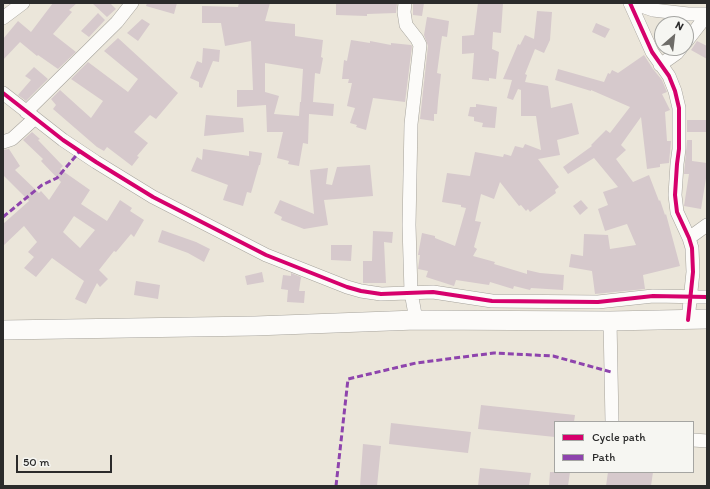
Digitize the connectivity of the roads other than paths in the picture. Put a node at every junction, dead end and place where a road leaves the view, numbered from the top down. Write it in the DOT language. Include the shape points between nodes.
graph roads {
  1 [pos="23,3"];
  2 [pos="132,3"];
  3 [pos="405,3"];
  4 [pos="631,3"];
  5 [pos="707,15"];
  6 [pos="3,18"];
  7 [pos="694,32"];
  8 [pos="673,56"];
  9 [pos="660,65"];
  10 [pos="3,93"];
  11 [pos="30,115"];
  12 [pos="3,142"];
  13 [pos="707,225"];
  14 [pos="689,238"];
  15 [pos="411,292"];
  16 [pos="690,296"];
  17 [pos="707,297"];
  18 [pos="707,319"];
  19 [pos="416,320"];
  20 [pos="688,320"];
  21 [pos="610,321"];
  22 [pos="3,330"];
  23 [pos="612,421"];
  24 [pos="694,440"];
  25 [pos="707,441"];
  1 -- 6 [label="street"];
  2 -- 11 [label="street"];
  3 -- 15 [label="street" via="406,25 420,45 411,124"];
  4 -- 5 [label="street" via="654,10"];
  4 -- 9 [label="street"];
  5 -- 7 [label="street"];
  8 -- 9 [label="street"];
  9 -- 14 [label="street" via="669,76 679,108 680,149 675,195 677,212"];
  10 -- 11 [label="street"];
  11 -- 12 [label="street" via="12,138"];
  11 -- 15 [label="street" via="96,162 153,197 266,255 361,291 381,294"];
  13 -- 14 [label="street"];
  14 -- 16 [label="street" via="693,260"];
  15 -- 16 [label="street" via="434,292 492,302 598,302 653,296"];
  15 -- 19 [label="street"];
  16 -- 17 [label="street"];
  16 -- 20 [label="street"];
  18 -- 20 [label="main road"];
  19 -- 21 [label="main road"];
  19 -- 22 [label="main road" via="255,326"];
  20 -- 21 [label="main road"];
  21 -- 23 [label="street"];
  24 -- 25 [label="street"];
}
